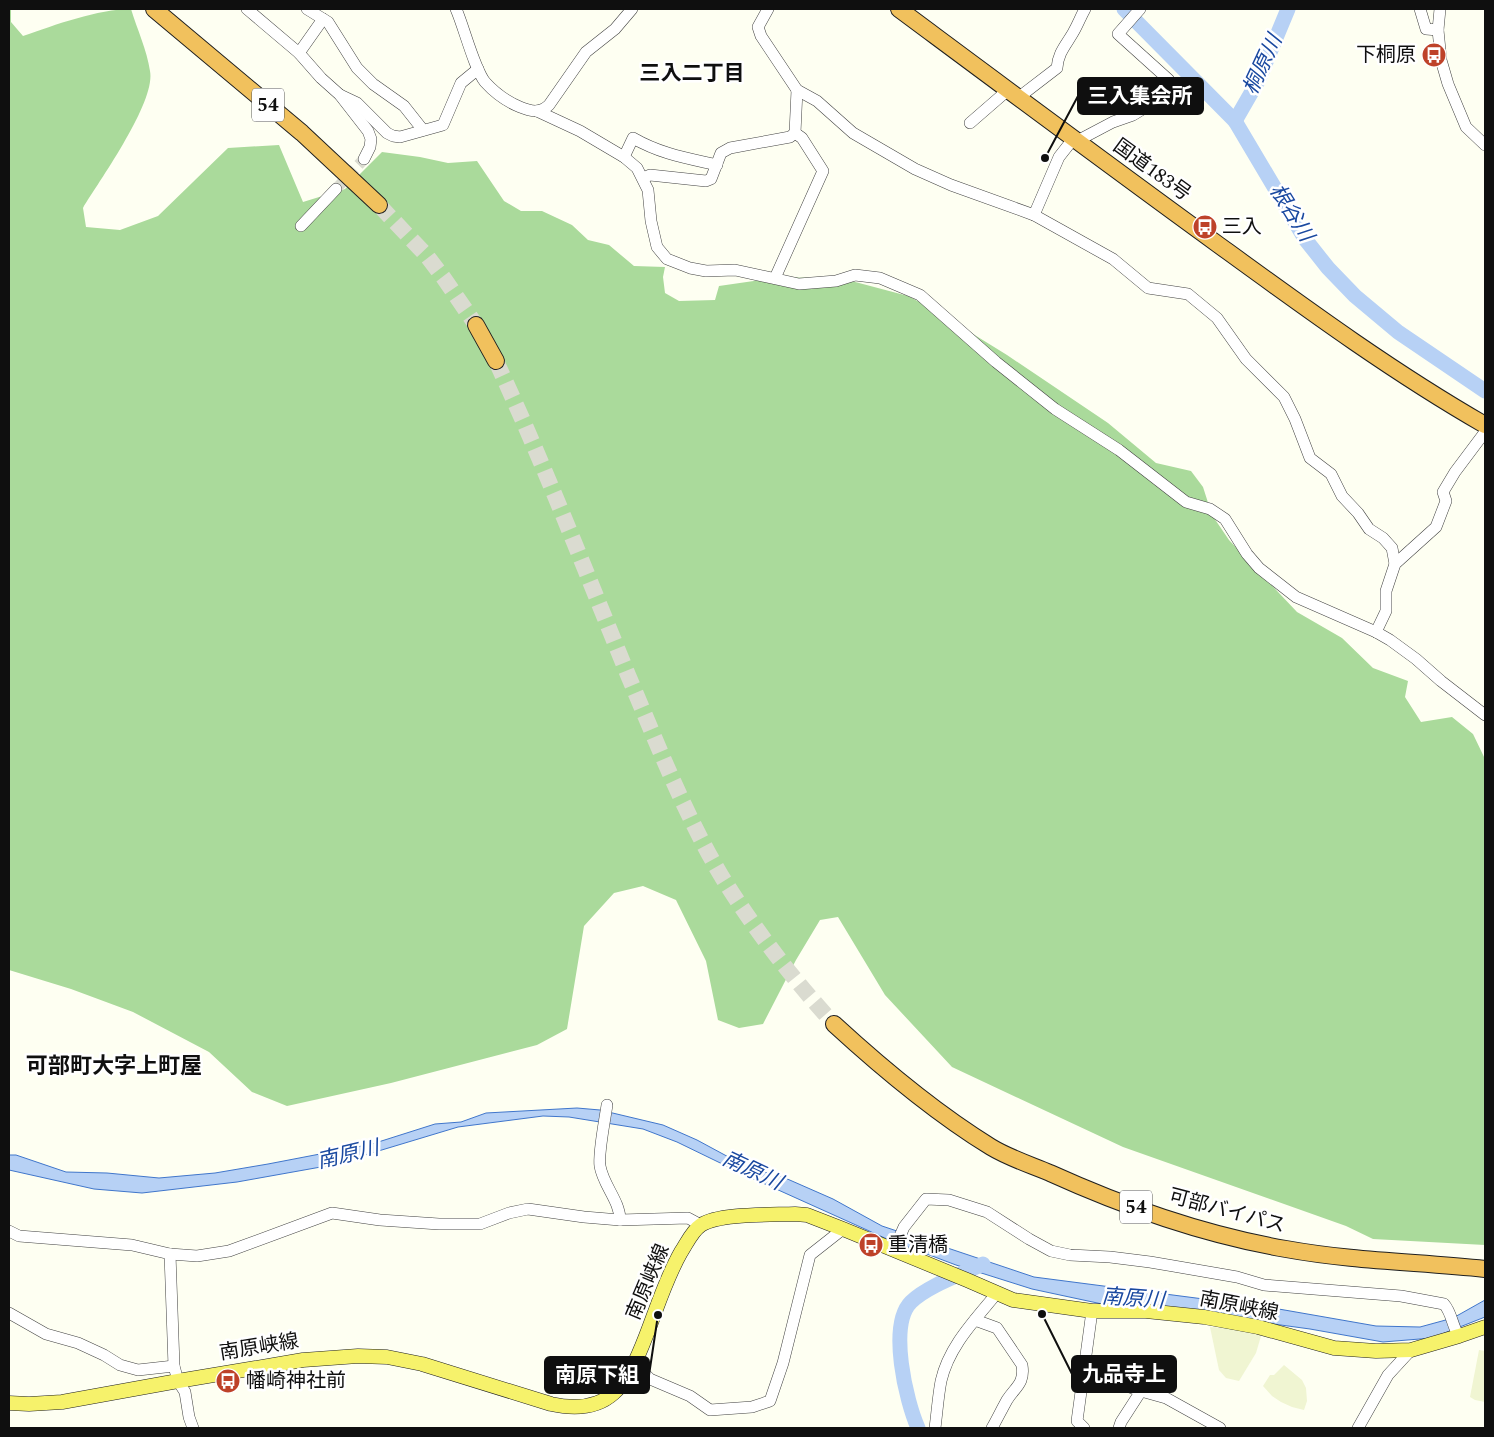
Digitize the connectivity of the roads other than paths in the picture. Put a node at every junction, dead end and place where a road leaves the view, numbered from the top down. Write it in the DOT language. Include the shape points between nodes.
graph roads {
  1 [pos="154,9"];
  2 [pos="247,9"];
  3 [pos="307,9"];
  4 [pos="456,9"];
  5 [pos="632,9"];
  6 [pos="768,9"];
  7 [pos="899,9"];
  8 [pos="1085,9"];
  9 [pos="1140,9"];
  10 [pos="1420,9"];
  11 [pos="1440,9"];
  12 [pos="323,19"];
  13 [pos="1438,30"];
  14 [pos="300,52"];
  15 [pos="478,69"];
  16 [pos="796,90"];
  17 [pos="1013,94"];
  18 [pos="340,95"];
  19 [pos="537,111"];
  20 [pos="970,123"];
  21 [pos="423,130"];
  22 [pos="795,132"];
  23 [pos="1077,141"];
  24 [pos="1485,145"];
  25 [pos="624,157"];
  26 [pos="364,159"];
  27 [pos="717,164"];
  28 [pos="642,178"];
  29 [pos="336,189"];
  30 [pos="379,205"];
  31 [pos="1034,216"];
  32 [pos="301,226"];
  33 [pos="775,278"];
  34 [pos="476,325"];
  35 [pos="496,361"];
  36 [pos="1484,424"];
  37 [pos="1395,564"];
  38 [pos="1376,632"];
  39 [pos="1485,715"];
  40 [pos="834,1024"];
  41 [pos="607,1105"];
  42 [pos="620,1220"];
  43 [pos="701,1225"];
  44 [pos="843,1229"];
  45 [pos="9,1232"];
  46 [pos="895,1248"];
  47 [pos="170,1254"];
  48 [pos="1485,1269"];
  49 [pos="997,1293"];
  50 [pos="1092,1311"];
  51 [pos="9,1312"];
  52 [pos="975,1320"];
  53 [pos="1485,1327"];
  54 [pos="1457,1334"];
  55 [pos="1411,1350"];
  56 [pos="636,1364"];
  57 [pos="174,1366"];
  58 [pos="1085,1370"];
  59 [pos="178,1380"];
  60 [pos="1141,1391"];
  61 [pos="9,1403"];
  62 [pos="193,1428"];
  63 [pos="935,1428"];
  64 [pos="992,1428"];
  65 [pos="1084,1428"];
  66 [pos="1119,1428"];
  67 [pos="1220,1428"];
  68 [pos="1358,1428"];
  1 -- 30 [label="highway, 54" via="302,133"];
  2 -- 14 [label="street"];
  3 -- 12 [label="street"];
  4 -- 15 [label="street"];
  5 -- 19 [label="street" via="615,30 586,52 549,106"];
  6 -- 16 [label="street" via="758,27 761,36"];
  7 -- 17 [label="highway, 国道183号"];
  8 -- 17 [label="street" via="1061,51 1057,68"];
  9 -- 23 [label="street" via="1118,34 1169,80 1151,104"];
  10 -- 13 [label="street" via="1426,29"];
  11 -- 13 [label="street"];
  12 -- 14 [label="street"];
  12 -- 21 [label="street" via="337,34 357,68 404,106"];
  13 -- 24 [label="street" via="1441,60 1448,84 1466,127"];
  14 -- 18 [label="street"];
  15 -- 19 [label="street" via="485,81 512,103"];
  15 -- 21 [label="street" via="461,83 442,125"];
  16 -- 22 [label="street"];
  16 -- 31 [label="street" via="817,101 853,132 915,169"];
  17 -- 20 [label="street"];
  17 -- 23 [label="highway, 国道183号"];
  18 -- 21 [label="street" via="358,103 393,136"];
  18 -- 26 [label="street" via="368,130 370,147"];
  19 -- 25 [label="street"];
  22 -- 27 [label="street" via="790,137 730,148 721,153"];
  22 -- 33 [label="street" via="823,171"];
  23 -- 31 [label="street" via="1070,143 1060,157"];
  23 -- 36 [label="highway, 国道183号" via="1345,338"];
  25 -- 27 [label="street" via="633,138 664,153"];
  25 -- 28 [label="street" via="637,168"];
  27 -- 28 [label="street" via="711,179 706,181 650,175"];
  28 -- 33 [label="street" via="648,190 657,247 666,259 706,271 735,270"];
  29 -- 32 [label="street"];
  31 -- 37 [label="street" via="1113,259 1148,288 1188,294 1217,318 1246,359 1284,397 1310,458 1331,474 1342,496 1369,529 1392,548"];
  33 -- 38 [label="street" via="799,284 836,282 855,275 880,278 920,295 1055,409 1119,450 1186,502 1210,509 1225,519 1259,568 1296,597"];
  34 -- 35 [label="highway"];
  36 -- 37 [label="street" via="1443,492 1446,501 1436,527"];
  37 -- 38 [label="street" via="1386,591 1386,611"];
  38 -- 39 [label="street" via="1416,659"];
  40 -- 48 [label="highway, 可部バイパス / 54" via="927,1103 993,1148 1093,1192 1202,1230 1286,1249"];
  41 -- 42 [label="street" via="600,1166"];
  42 -- 43 [label="street" via="688,1218"];
  42 -- 47 [label="street" via="528,1209 480,1224 380,1220 332,1213 230,1251 197,1256"];
  43 -- 44 [label="main road, 南原峡線" via="716,1218 795,1214 807,1215"];
  43 -- 56 [label="main road, 南原峡線" via="673,1265"];
  44 -- 46 [label="main road, 南原峡線"];
  44 -- 56 [label="street" via="810,1255 786,1353 770,1401 752,1407 710,1410 690,1396 650,1379"];
  45 -- 47 [label="street" via="18,1236 132,1245"];
  46 -- 49 [label="main road, 南原峡線"];
  46 -- 54 [label="street" via="904,1227 926,1199 949,1200 987,1212 1051,1251 1070,1255 1150,1262 1237,1277 1264,1285 1401,1296 1444,1304"];
  47 -- 57 [label="street"];
  49 -- 50 [label="main road, 南原峡線" via="1013,1300"];
  49 -- 52 [label="street"];
  50 -- 55 [label="main road, 南原峡線" via="1146,1311 1204,1317 1258,1327 1334,1348"];
  50 -- 58 [label="street"];
  51 -- 57 [label="street" via="46,1334 78,1343 120,1365 138,1370"];
  52 -- 63 [label="street" via="949,1358 941,1382"];
  52 -- 64 [label="street" via="997,1328 1022,1365 1017,1390 1008,1398"];
  53 -- 54 [label="main road, 南原峡線"];
  54 -- 55 [label="main road, 南原峡線"];
  55 -- 68 [label="street" via="1388,1374"];
  56 -- 59 [label="main road, 南原峡線" via="613,1394 583,1407 551,1404 422,1364 358,1356 303,1360"];
  57 -- 59 [label="street"];
  58 -- 60 [label="street"];
  58 -- 65 [label="street" via="1077,1421"];
  59 -- 61 [label="main road, 南原峡線" via="62,1402"];
  59 -- 62 [label="street" via="186,1392"];
  60 -- 66 [label="street"];
  60 -- 67 [label="street" via="1166,1398"];
}
